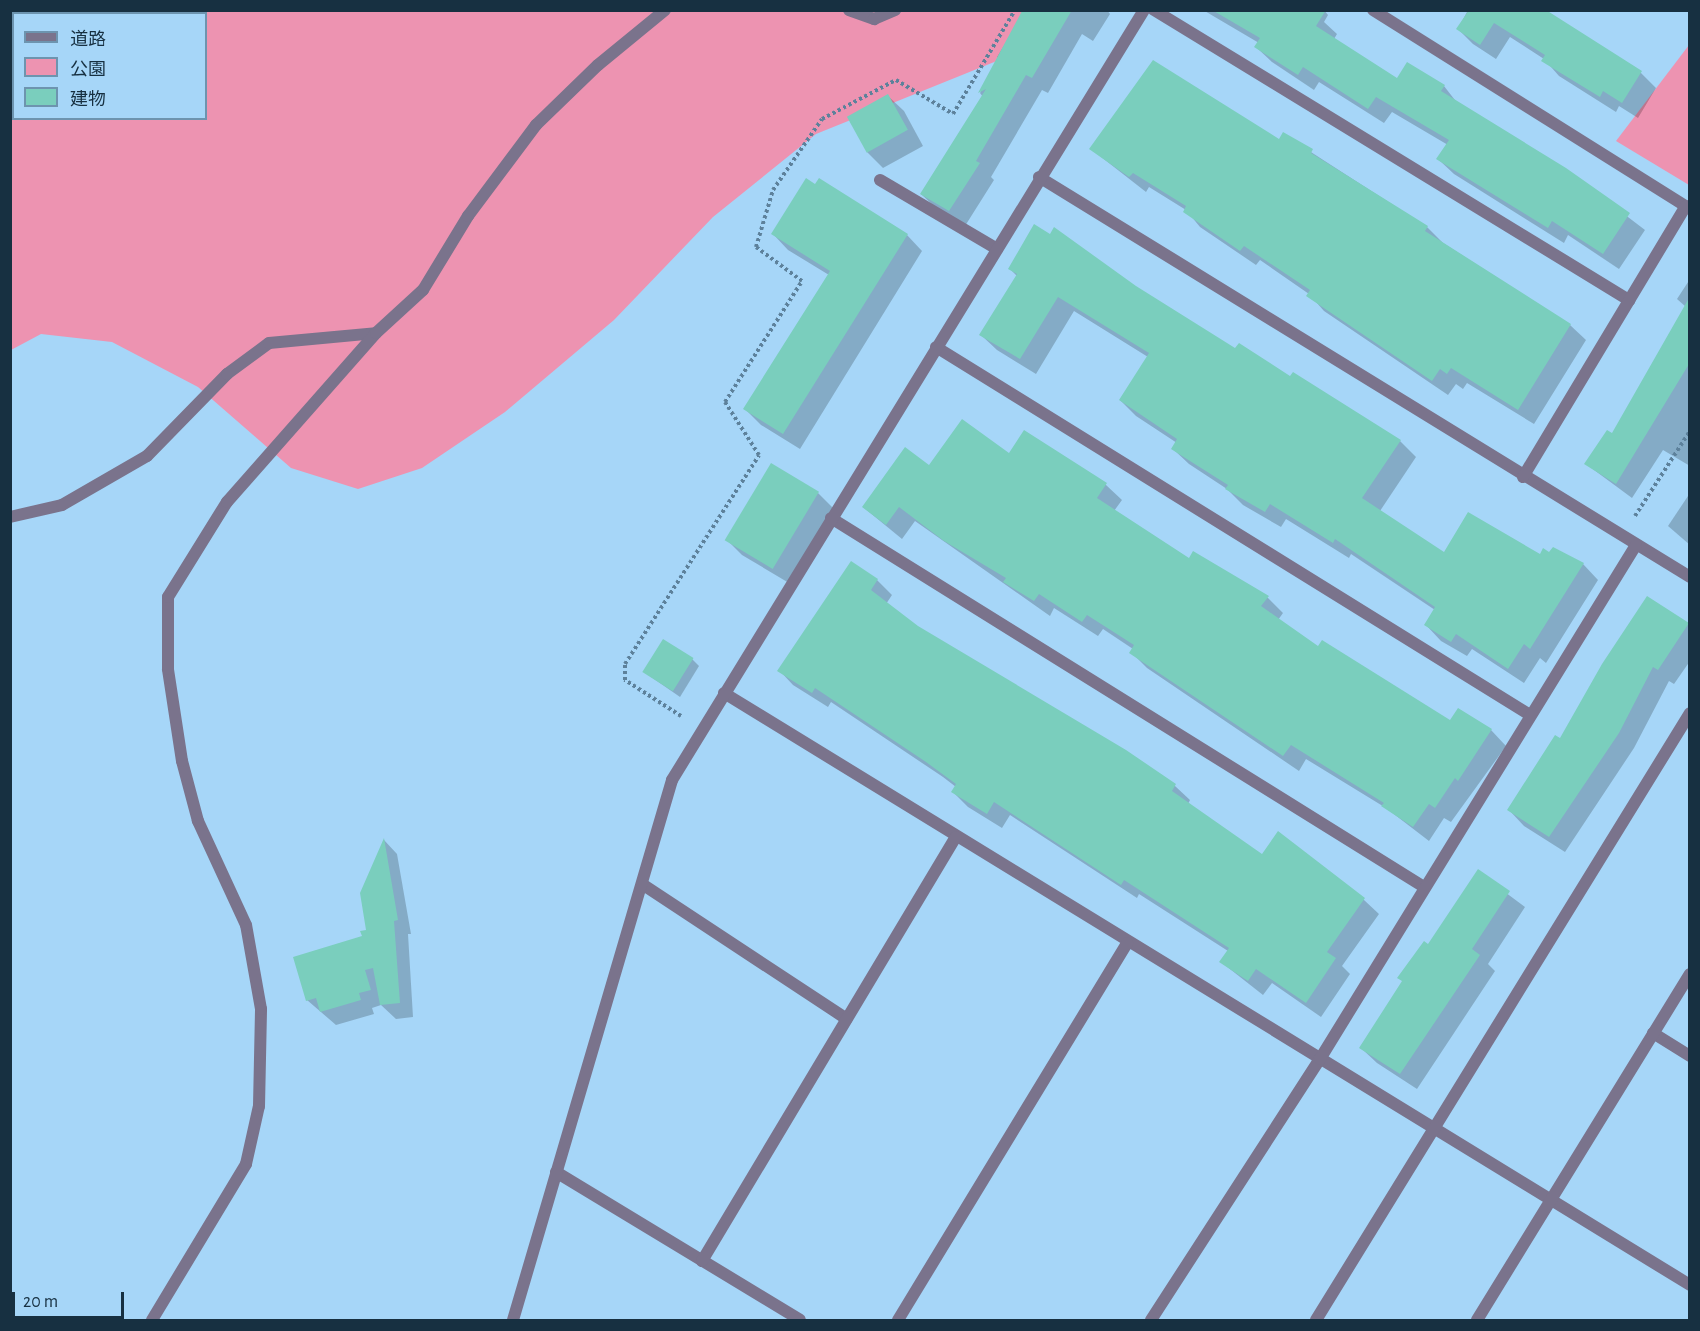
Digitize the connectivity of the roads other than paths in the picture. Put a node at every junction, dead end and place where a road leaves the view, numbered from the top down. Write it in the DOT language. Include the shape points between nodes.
graph roads {
  1 [pos="665,10"];
  2 [pos="849,10"];
  3 [pos="895,10"];
  4 [pos="1144,10"];
  5 [pos="1154,10"];
  6 [pos="1373,10"];
  7 [pos="1039,177"];
  8 [pos="880,180"];
  9 [pos="1688,208"];
  10 [pos="997,249"];
  11 [pos="1629,300"];
  12 [pos="376,333"];
  13 [pos="936,347"];
  14 [pos="1523,477"];
  15 [pos="10,517"];
  16 [pos="831,518"];
  17 [pos="1636,545"];
  18 [pos="1689,577"];
  19 [pos="724,693"];
  20 [pos="1689,713"];
  21 [pos="1530,715"];
  22 [pos="956,837"];
  23 [pos="642,884"];
  24 [pos="1424,887"];
  25 [pos="1127,943"];
  26 [pos="1689,974"];
  27 [pos="847,1019"];
  28 [pos="1653,1033"];
  29 [pos="1689,1056"];
  30 [pos="1320,1059"];
  31 [pos="1434,1130"];
  32 [pos="556,1172"];
  33 [pos="1551,1201"];
  34 [pos="702,1261"];
  35 [pos="1689,1285"];
  36 [pos="152,1320"];
  37 [pos="513,1320"];
  38 [pos="800,1320"];
  39 [pos="898,1320"];
  40 [pos="1151,1320"];
  41 [pos="1316,1320"];
  42 [pos="1477,1320"];
  1 -- 12 [label="street" via="598,65 536,125 468,216 423,290"];
  2 -- 3 [label="street" via="874,19"];
  4 -- 7 [label="street"];
  5 -- 11 [label="street"];
  6 -- 9 [label="street"];
  7 -- 10 [label="street"];
  7 -- 14 [label="street"];
  8 -- 10 [label="street"];
  9 -- 11 [label="street"];
  10 -- 13 [label="street"];
  11 -- 14 [label="street"];
  12 -- 15 [label="street" via="269,343 227,374 147,456 62,505"];
  12 -- 36 [label="street" via="227,502 168,597 168,669 182,761 198,821 246,925 261,1030 259,1106 246,1164"];
  13 -- 16 [label="street"];
  13 -- 21 [label="street"];
  14 -- 17 [label="street"];
  16 -- 19 [label="street"];
  16 -- 24 [label="street"];
  17 -- 18 [label="street"];
  17 -- 21 [label="street"];
  19 -- 22 [label="street"];
  19 -- 23 [label="street" via="672,780"];
  20 -- 31 [label="street"];
  21 -- 24 [label="street"];
  22 -- 25 [label="street"];
  22 -- 27 [label="street"];
  23 -- 27 [label="street"];
  23 -- 32 [label="street"];
  24 -- 30 [label="street"];
  25 -- 30 [label="street"];
  25 -- 39 [label="street"];
  26 -- 28 [label="street"];
  27 -- 34 [label="street"];
  28 -- 29 [label="street"];
  28 -- 33 [label="street"];
  30 -- 31 [label="street"];
  30 -- 40 [label="street"];
  31 -- 33 [label="street"];
  31 -- 41 [label="street"];
  32 -- 34 [label="street"];
  32 -- 37 [label="street"];
  33 -- 35 [label="street"];
  33 -- 42 [label="street"];
  34 -- 38 [label="street"];
}
